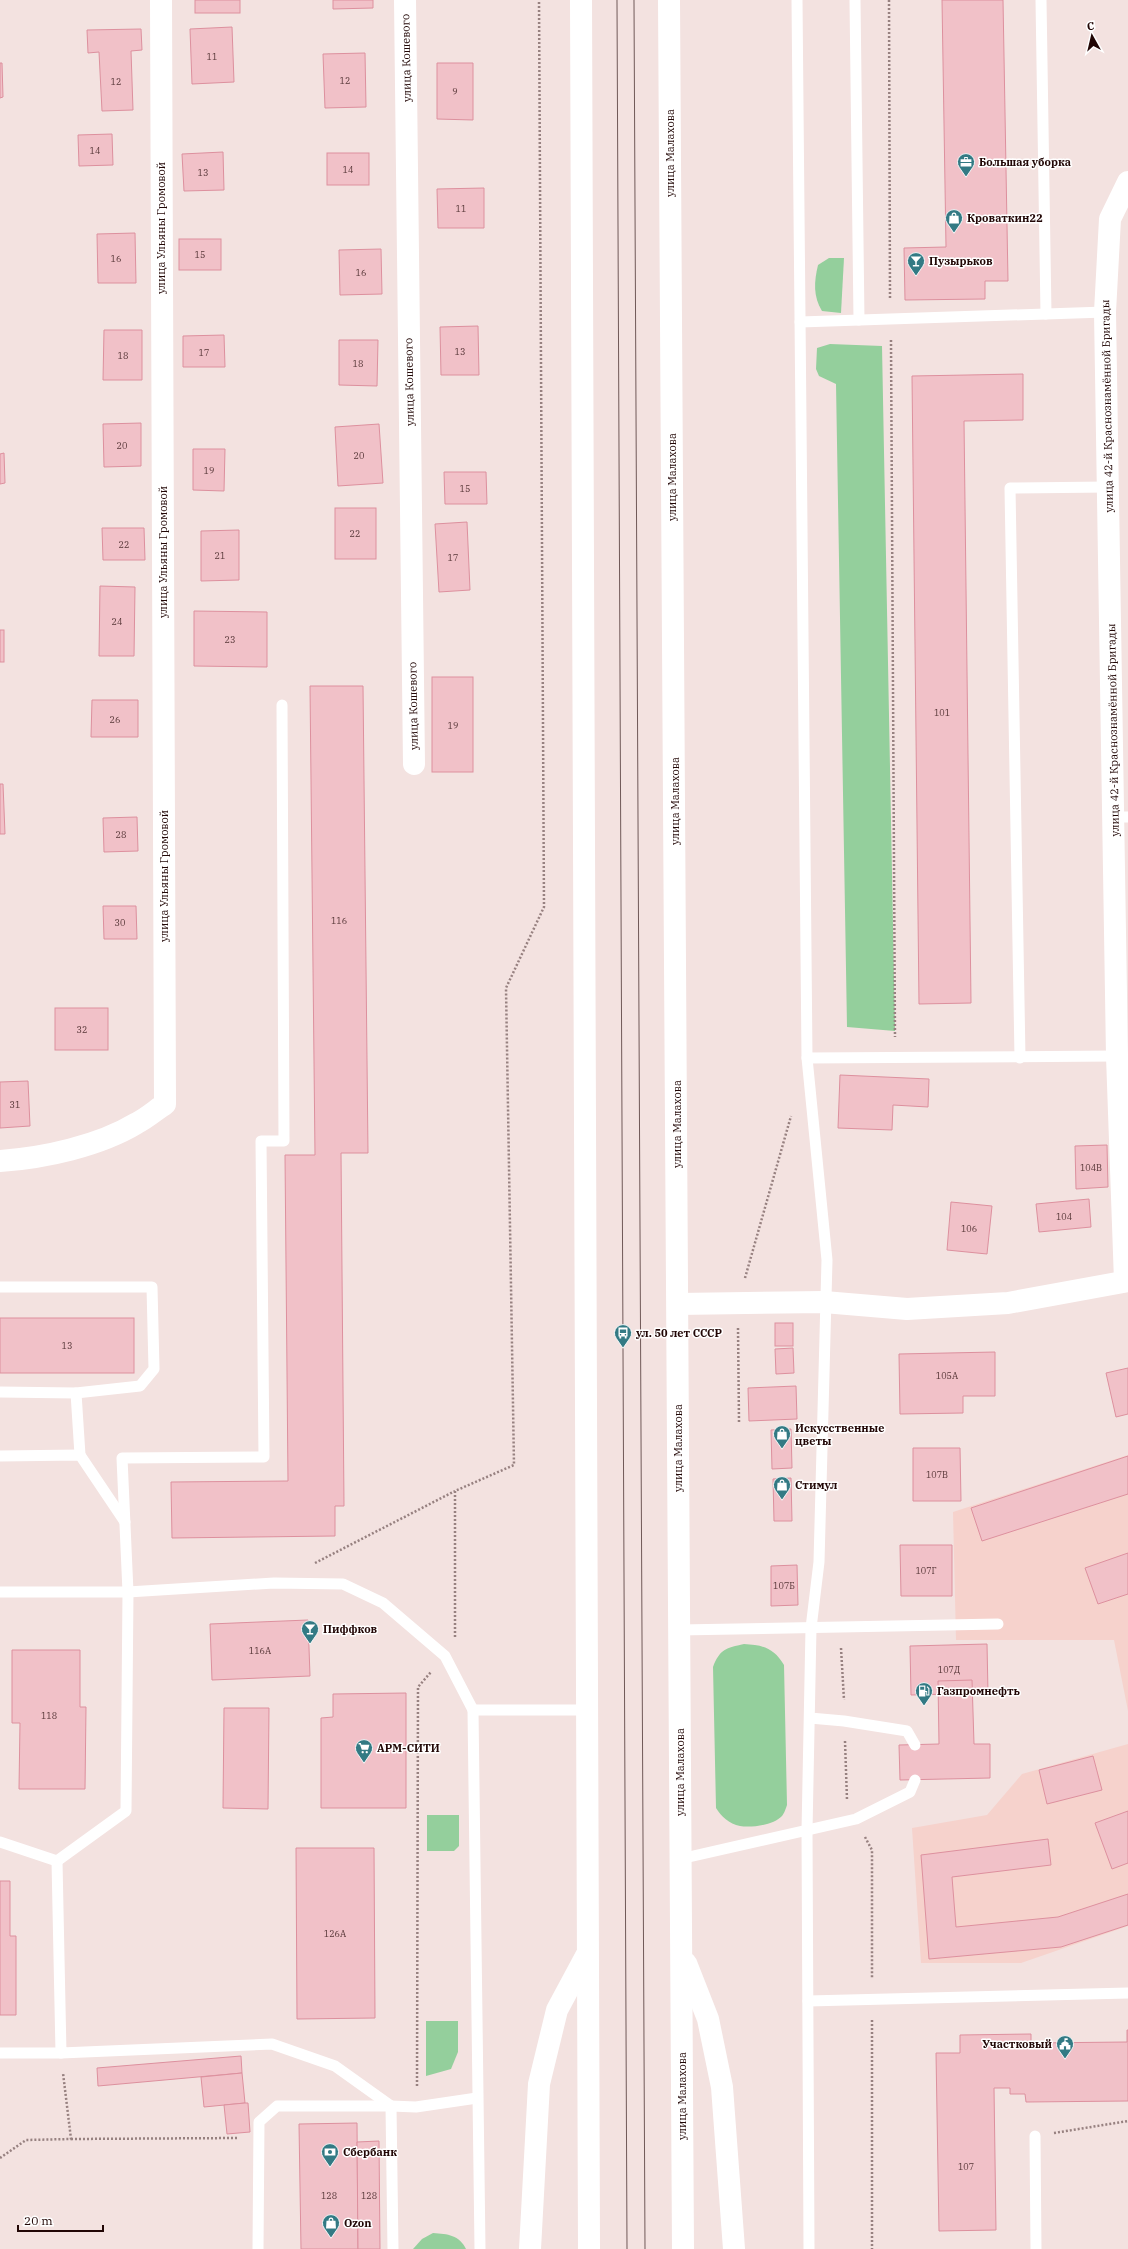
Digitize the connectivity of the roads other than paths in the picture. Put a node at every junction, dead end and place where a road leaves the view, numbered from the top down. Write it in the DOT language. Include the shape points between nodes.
graph roads {
  1 [pos="161,0"];
  2 [pos="405,0"];
  3 [pos="581,0"];
  4 [pos="669,0"];
  5 [pos="797,0"];
  6 [pos="855,0"];
  7 [pos="1041,0"];
  8 [pos="1128,182"];
  9 [pos="1106,312"];
  10 [pos="1046,314"];
  11 [pos="859,320"];
  12 [pos="800,322"];
  13 [pos="1108,487"];
  14 [pos="282,705"];
  15 [pos="414,764"];
  16 [pos="1121,817"];
  17 [pos="1117,1056"];
  18 [pos="807,1058"];
  19 [pos="1020,1058"];
  20 [pos="0,1161"];
  21 [pos="1127,1281"];
  22 [pos="0,1287"];
  23 [pos="824,1302"];
  24 [pos="678,1304"];
  25 [pos="0,1392"];
  26 [pos="76,1392"];
  27 [pos="80,1455"];
  28 [pos="0,1456"];
  29 [pos="125,1522"];
  30 [pos="0,1592"];
  31 [pos="128,1592"];
  32 [pos="998,1624"];
  33 [pos="811,1628"];
  34 [pos="679,1630"];
  35 [pos="473,1710"];
  36 [pos="586,1710"];
  37 [pos="810,1718"];
  38 [pos="915,1745"];
  39 [pos="915,1780"];
  40 [pos="807,1831"];
  41 [pos="0,1842"];
  42 [pos="680,1859"];
  43 [pos="57,1862"];
  44 [pos="681,1951"];
  45 [pos="587,1953"];
  46 [pos="1128,1994"];
  47 [pos="808,2001"];
  48 [pos="0,2053"];
  49 [pos="61,2053"];
  50 [pos="477,2098"];
  51 [pos="391,2106"];
  52 [pos="1035,2136"];
  53 [pos="258,2249"];
  54 [pos="393,2249"];
  55 [pos="480,2249"];
  56 [pos="530,2249"];
  57 [pos="589,2249"];
  58 [pos="683,2249"];
  59 [pos="734,2249"];
  60 [pos="809,2249"];
  61 [pos="1036,2249"];
  1 -- 20 [label="main road, улица Ульяны Громовой" via="165,1104 137,1124 100,1139 63,1151"];
  2 -- 15 [label="main road, улица Кошевого"];
  3 -- 36 [label="main road"];
  4 -- 24 [label="main road, улица Малахова"];
  5 -- 12 [label="lane"];
  6 -- 11 [label="lane"];
  7 -- 10 [label="lane"];
  8 -- 9 [label="main road, улица 42-й Краснознамённой Бригады" via="1110,219"];
  9 -- 10 [label="lane"];
  9 -- 13 [label="main road, улица 42-й Краснознамённой Бригады"];
  10 -- 11 [label="lane"];
  11 -- 12 [label="lane"];
  12 -- 18 [label="lane"];
  13 -- 16 [label="main road, улица 42-й Краснознамённой Бригады"];
  13 -- 19 [label="lane" via="1010,488"];
  14 -- 29 [label="lane" via="284,1141 260,1141 264,1457 122,1458"];
  16 -- 17 [label="main road, улица 42-й Краснознамённой Бригады"];
  17 -- 19 [label="lane"];
  17 -- 21 [label="main road, улица 42-й Краснознамённой Бригады"];
  18 -- 19 [label="lane"];
  18 -- 23 [label="lane" via="826,1260"];
  21 -- 23 [label="main road, улица 42-й Краснознамённой Бригады" via="1008,1303 907,1309"];
  22 -- 26 [label="lane" via="152,1287 154,1369 140,1386"];
  23 -- 24 [label="main road, улица 42-й Краснознамённой Бригады"];
  23 -- 33 [label="lane" via="819,1562"];
  24 -- 34 [label="main road, улица Малахова"];
  25 -- 26 [label="lane"];
  26 -- 27 [label="lane"];
  27 -- 28 [label="lane"];
  27 -- 29 [label="lane"];
  29 -- 31 [label="lane"];
  30 -- 31 [label="lane"];
  31 -- 35 [label="lane" via="274,1583 343,1584 383,1604 445,1656"];
  31 -- 43 [label="lane" via="126,1811"];
  32 -- 33 [label="lane"];
  33 -- 34 [label="lane"];
  33 -- 37 [label="lane"];
  34 -- 42 [label="main road, улица Малахова"];
  35 -- 36 [label="lane"];
  35 -- 50 [label="lane"];
  36 -- 45 [label="main road"];
  37 -- 38 [label="lane" via="907,1731"];
  37 -- 40 [label="lane"];
  39 -- 40 [label="lane" via="910,1792 856,1819"];
  40 -- 42 [label="lane"];
  40 -- 47 [label="lane"];
  41 -- 43 [label="lane"];
  42 -- 44 [label="main road, улица Малахова"];
  43 -- 49 [label="lane"];
  44 -- 58 [label="main road, улица Малахова"];
  44 -- 59 [label="main road" via="708,2019 722,2087"];
  45 -- 56 [label="main road" via="557,2010 539,2084"];
  45 -- 57 [label="main road"];
  46 -- 47 [label="lane"];
  47 -- 60 [label="lane"];
  48 -- 49 [label="lane"];
  49 -- 51 [label="lane" via="272,2044 335,2066"];
  50 -- 51 [label="lane" via="416,2107"];
  50 -- 55 [label="lane"];
  51 -- 53 [label="lane" via="277,2106 259,2122"];
  51 -- 54 [label="lane"];
  52 -- 61 [label="lane"];
}
